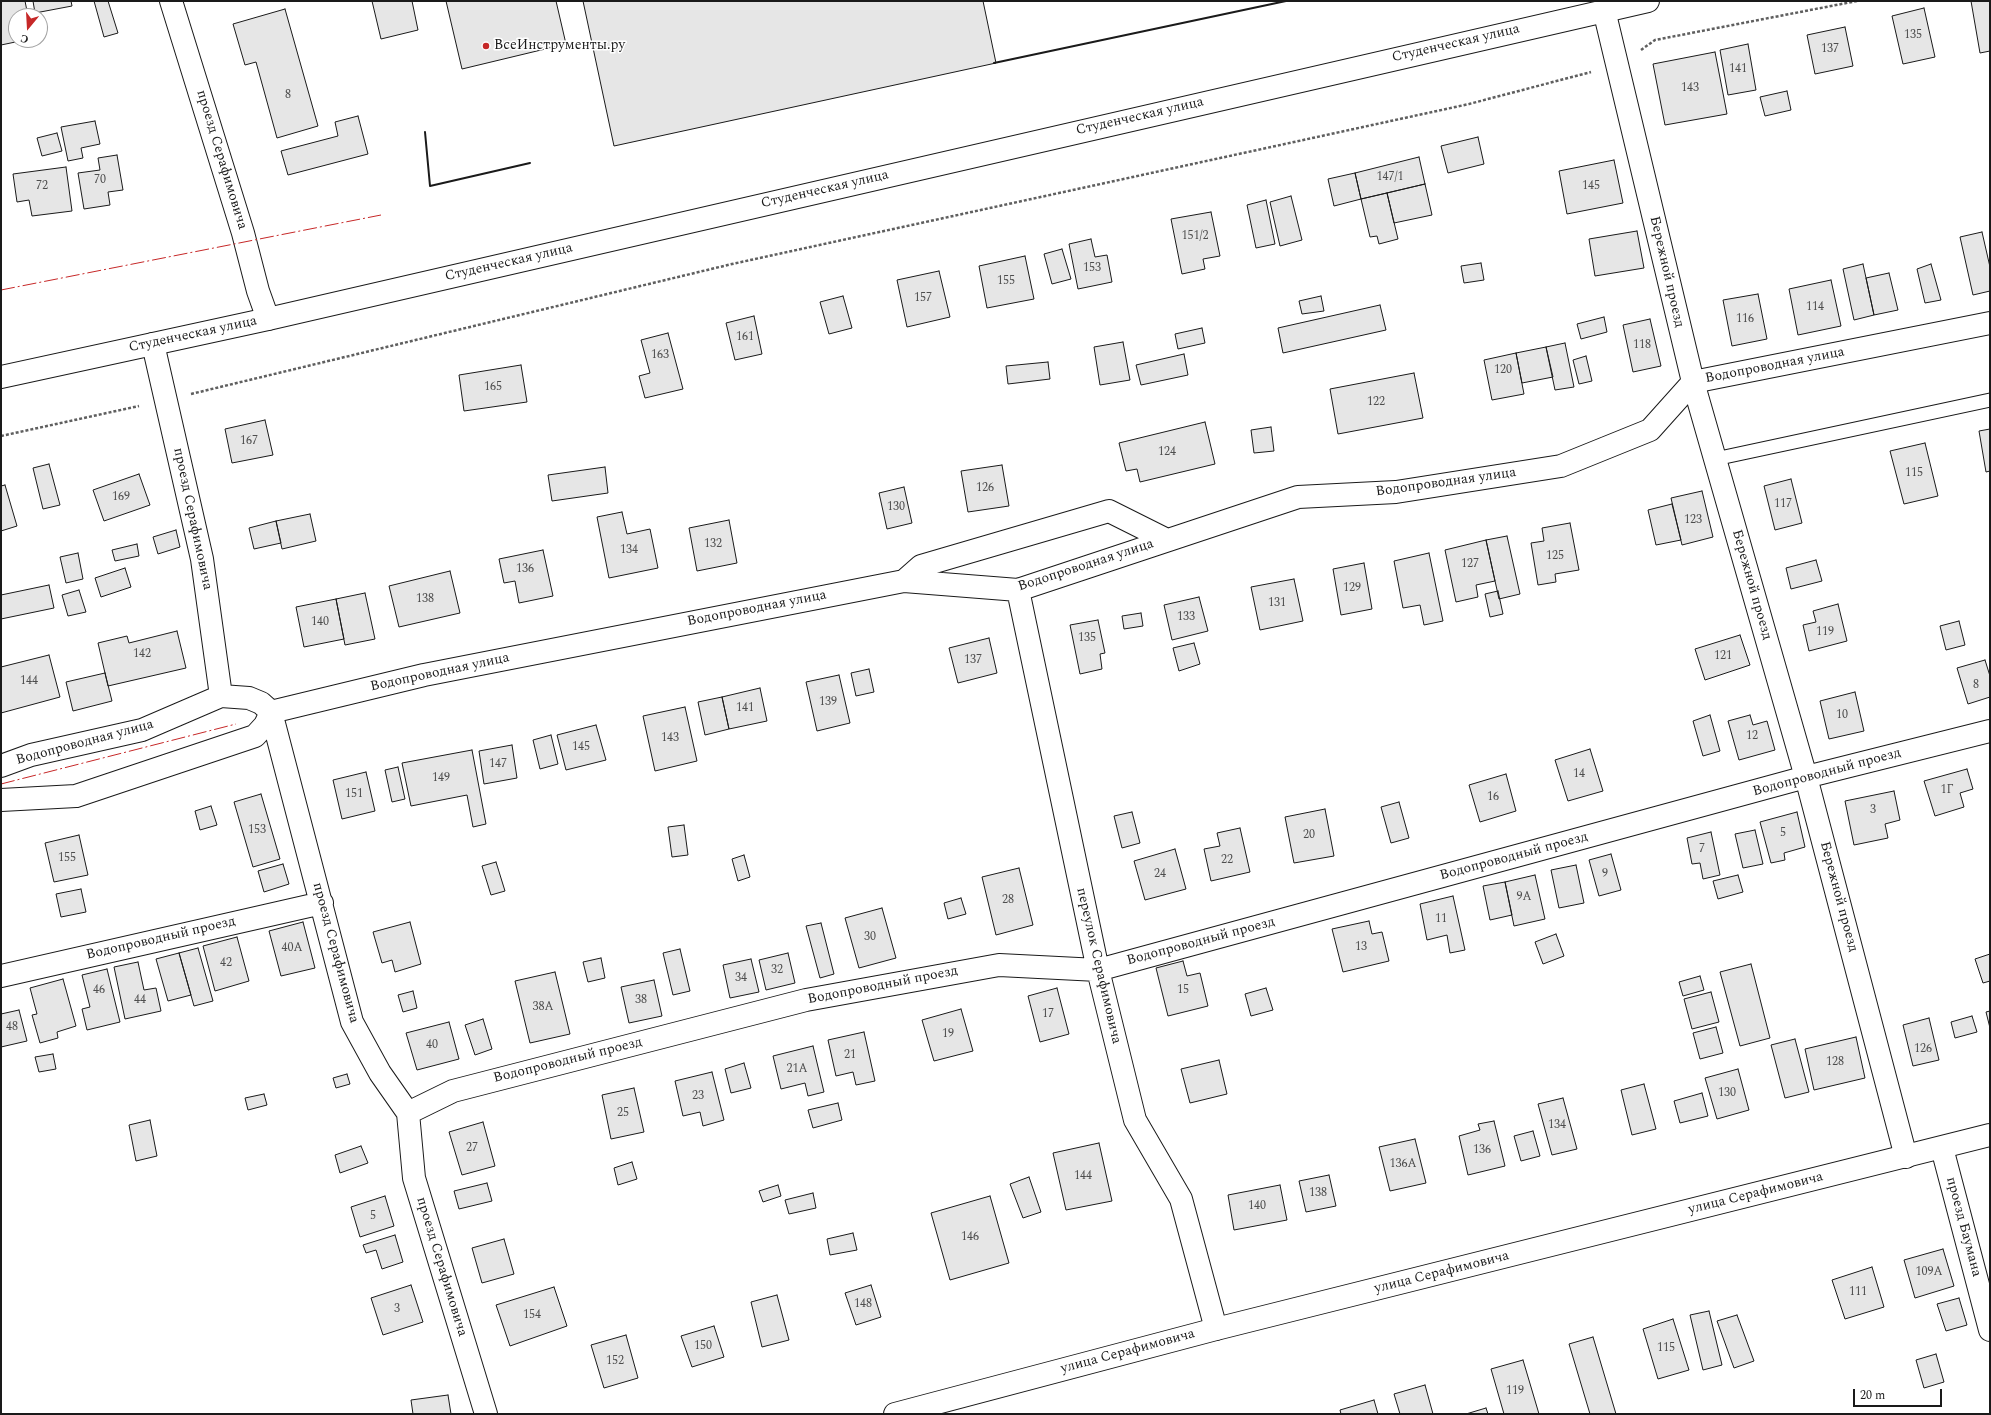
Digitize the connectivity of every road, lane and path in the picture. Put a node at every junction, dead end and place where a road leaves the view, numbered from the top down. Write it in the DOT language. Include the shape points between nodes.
graph roads {
  1 [pos="172,1"];
  2 [pos="1648,1"];
  3 [pos="1857,1"];
  4 [pos="1604,10"];
  5 [pos="1617,66"];
  6 [pos="268,319"];
  7 [pos="1990,323"];
  8 [pos="153,344"];
  9 [pos="1,377"];
  10 [pos="1693,382"];
  11 [pos="166,400"];
  12 [pos="1990,400"];
  13 [pos="1,436"];
  14 [pos="1715,459"];
  15 [pos="1167,540"];
  16 [pos="904,581"];
  17 [pos="1018,590"];
  18 [pos="221,696"];
  19 [pos="271,712"];
  20 [pos="1990,731"];
  21 [pos="1,766"];
  22 [pos="1806,777"];
  23 [pos="1,800"];
  24 [pos="322,903"];
  25 [pos="1098,970"];
  26 [pos="1,976"];
  27 [pos="408,1113"];
  28 [pos="1990,1135"];
  29 [pos="1942,1148"];
  30 [pos="1906,1157"];
  31 [pos="1216,1329"];
  32 [pos="1990,1330"];
  33 [pos="486,1414"];
  34 [pos="895,1414"];
  1 -- 6 [label="street, проезд Серафимовича"];
  2 -- 4 [label="street, Студенческая улица"];
  3 -- 5 [label="path" via="1655,40"];
  4 -- 5 [label="street, Бережной проезд"];
  4 -- 6 [label="street, Студенческая улица"];
  5 -- 10 [label="street, Бережной проезд"];
  5 -- 11 [label="path" via="1469,104 732,264"];
  6 -- 8 [label="street, Студенческая улица"];
  7 -- 10 [label="street, Водопроводная улица"];
  8 -- 9 [label="street, Студенческая улица"];
  8 -- 11 [label="street, проезд Серафимовича"];
  10 -- 14 [label="street, Бережной проезд"];
  10 -- 15 [label="street, Водопроводная улица" via="1650,430 1561,466 1396,492 1298,497"];
  11 -- 13 [label="path"];
  11 -- 18 [label="street, проезд Серафимовича" via="202,559"];
  12 -- 14 [label="lane"];
  14 -- 22 [label="street, Бережной проезд"];
  15 -- 16 [label="street" via="1109,511 921,566"];
  15 -- 17 [label="street, Водопроводная улица"];
  16 -- 17 [label="street, Водопроводная улица"];
  16 -- 19 [label="street, Водопроводная улица" via="432,674"];
  17 -- 25 [label="street, переулок Серафимовича"];
  18 -- 19 [label="street, Водопроводная улица" via="249,698 261,703"];
  18 -- 21 [label="street, Водопроводная улица" via="142,730 31,755"];
  19 -- 23 [label="street" via="265,725 255,736 76,796"];
  19 -- 24 [label="street, проезд Серафимовича"];
  20 -- 22 [label="street, Водопроводный проезд"];
  22 -- 25 [label="street, Водопроводный проезд"];
  22 -- 30 [label="street, Бережной проезд"];
  24 -- 26 [label="street, Водопроводный проезд"];
  24 -- 27 [label="street, проезд Серафимовича" via="352,1022 380,1073"];
  25 -- 27 [label="street, Водопроводный проезд" via="999,965 806,1000 453,1091"];
  25 -- 31 [label="street, переулок Серафимовича" via="1135,1120 1181,1199"];
  27 -- 33 [label="street, проезд Серафимовича" via="414,1178"];
  28 -- 29 [label="street, улица Серафимовича"];
  29 -- 30 [label="street, улица Серафимовича"];
  29 -- 32 [label="street, проезд Баумана"];
  30 -- 31 [label="street, улица Серафимовича"];
  31 -- 34 [label="street, улица Серафимовича"];
}
